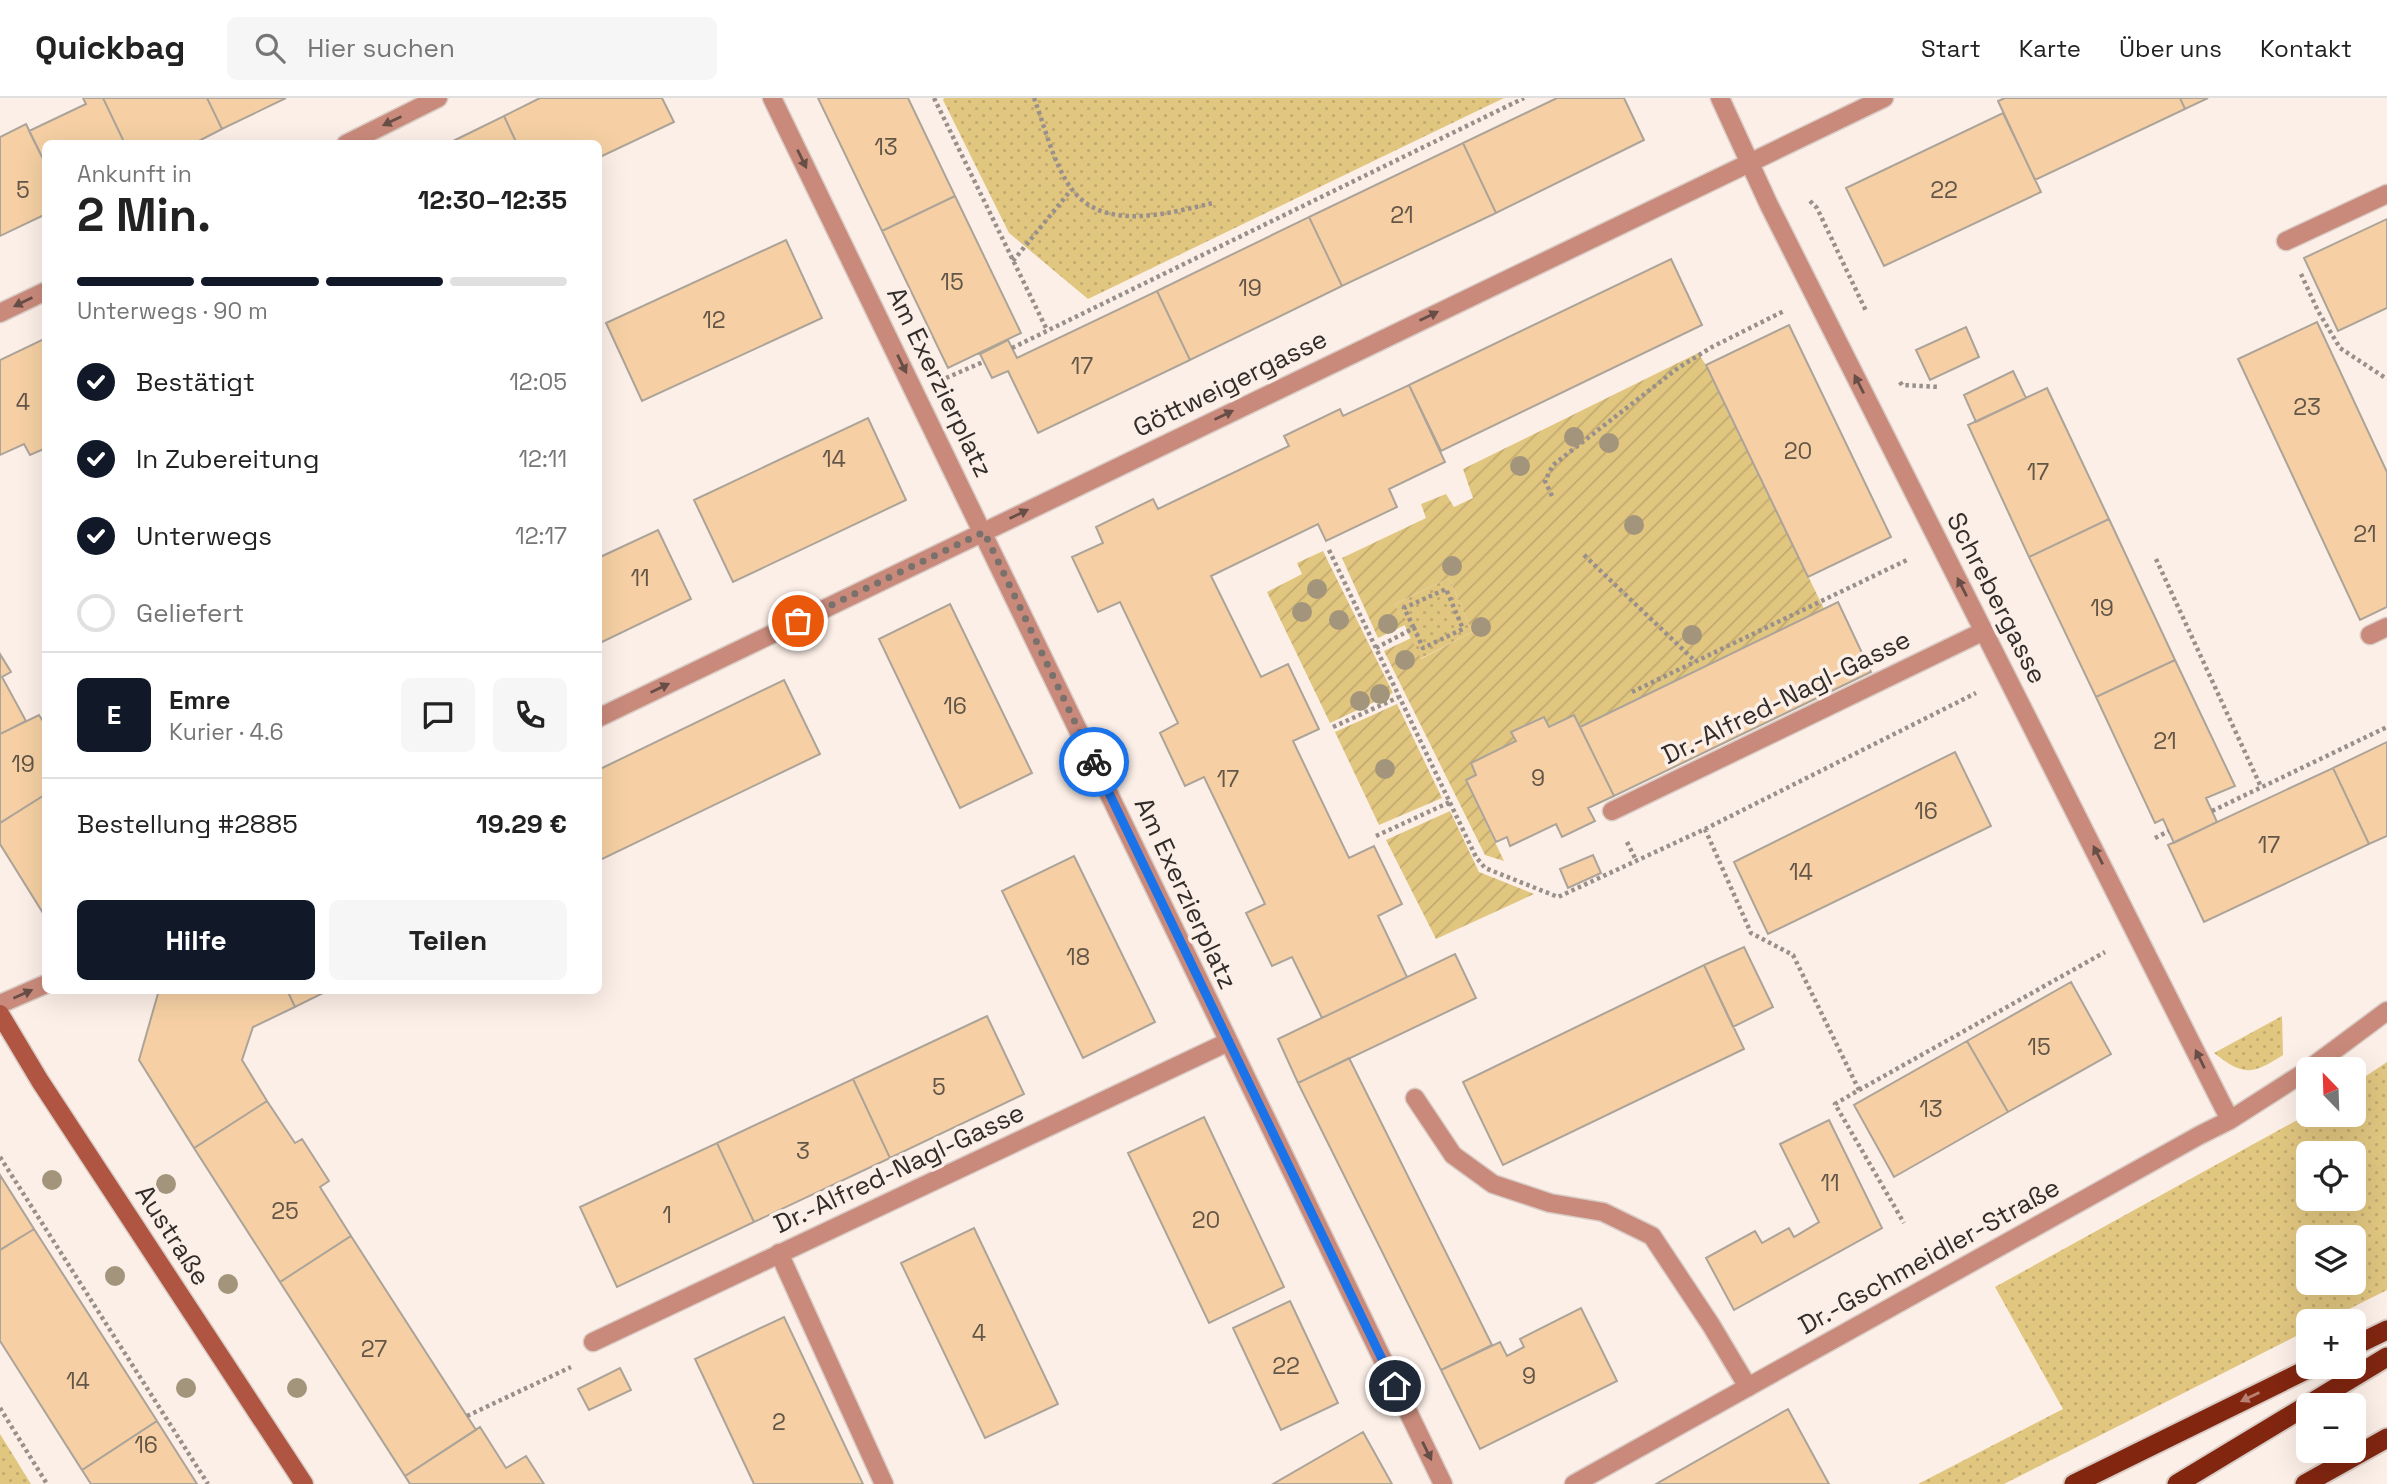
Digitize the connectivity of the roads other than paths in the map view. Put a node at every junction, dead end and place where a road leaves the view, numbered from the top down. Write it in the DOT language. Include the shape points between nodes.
graph roads {
  1 [pos="438,98"];
  2 [pos="772,98"];
  3 [pos="1720,98"];
  4 [pos="1884,98"];
  5 [pos="354,140"];
  6 [pos="1749,162"];
  7 [pos="2387,194"];
  8 [pos="2286,241"];
  9 [pos="42,293"];
  10 [pos="0,313"];
  11 [pos="984,532"];
  12 [pos="1984,631"];
  13 [pos="602,716"];
  14 [pos="1612,811"];
  15 [pos="42,986"];
  16 [pos="0,1004"];
  17 [pos="2387,1011"];
  18 [pos="0,1014"];
  19 [pos="1228,1042"];
  20 [pos="2326,1057"];
  21 [pos="2296,1079"];
  22 [pos="1415,1098"];
  23 [pos="2230,1120"];
  24 [pos="779,1253"];
  25 [pos="2387,1330"];
  26 [pos="2366,1340"];
  27 [pos="593,1342"];
  28 [pos="2387,1357"];
  29 [pos="2296,1375"];
  30 [pos="1748,1387"];
  31 [pos="2387,1438"];
  32 [pos="304,1484"];
  33 [pos="884,1484"];
  34 [pos="1443,1484"];
  35 [pos="1574,1484"];
  36 [pos="2074,1484"];
  37 [pos="2177,1484"];
  38 [pos="2305,1484"];
  1 -- 5 [label="street, one-way"];
  2 -- 11 [label="street, Am Exerzierplatz, one-way"];
  3 -- 6 [label="street, Schrebergasse"];
  4 -- 6 [label="street, Göttweigergasse"];
  11 -- 6 [label="street, Göttweigergasse, one-way"];
  12 -- 6 [label="street, Schrebergasse, one-way"];
  7 -- 8 [label="street"];
  9 -- 10 [label="street, one-way"];
  13 -- 11 [label="street, Göttweigergasse, one-way"];
  11 -- 19 [label="street, Am Exerzierplatz"];
  12 -- 14 [label="street, Dr.-Alfred-Nagl-Gasse"];
  23 -- 12 [label="street, Schrebergasse, one-way"];
  16 -- 15 [label="street, one-way"];
  17 -- 20 [label="street, Dr.-Gschmeidler-Straße"];
  18 -- 32 [label="main road, Austraße"];
  19 -- 24 [label="street, Dr.-Alfred-Nagl-Gasse"];
  19 -- 34 [label="street, Am Exerzierplatz, one-way"];
  21 -- 23 [label="street, Dr.-Gschmeidler-Straße"];
  22 -- 30 [label="street" via="1453,1155 1493,1184 1550,1203 1603,1212 1652,1236"];
  23 -- 30 [label="street, Dr.-Gschmeidler-Straße"];
  24 -- 27 [label="street, Dr.-Alfred-Nagl-Gasse"];
  24 -- 33 [label="street"];
  25 -- 26 [label="highway"];
  28 -- 37 [label="highway"];
  29 -- 36 [label="highway, one-way"];
  30 -- 35 [label="street, Dr.-Gschmeidler-Straße"];
  31 -- 38 [label="highway"];
}
